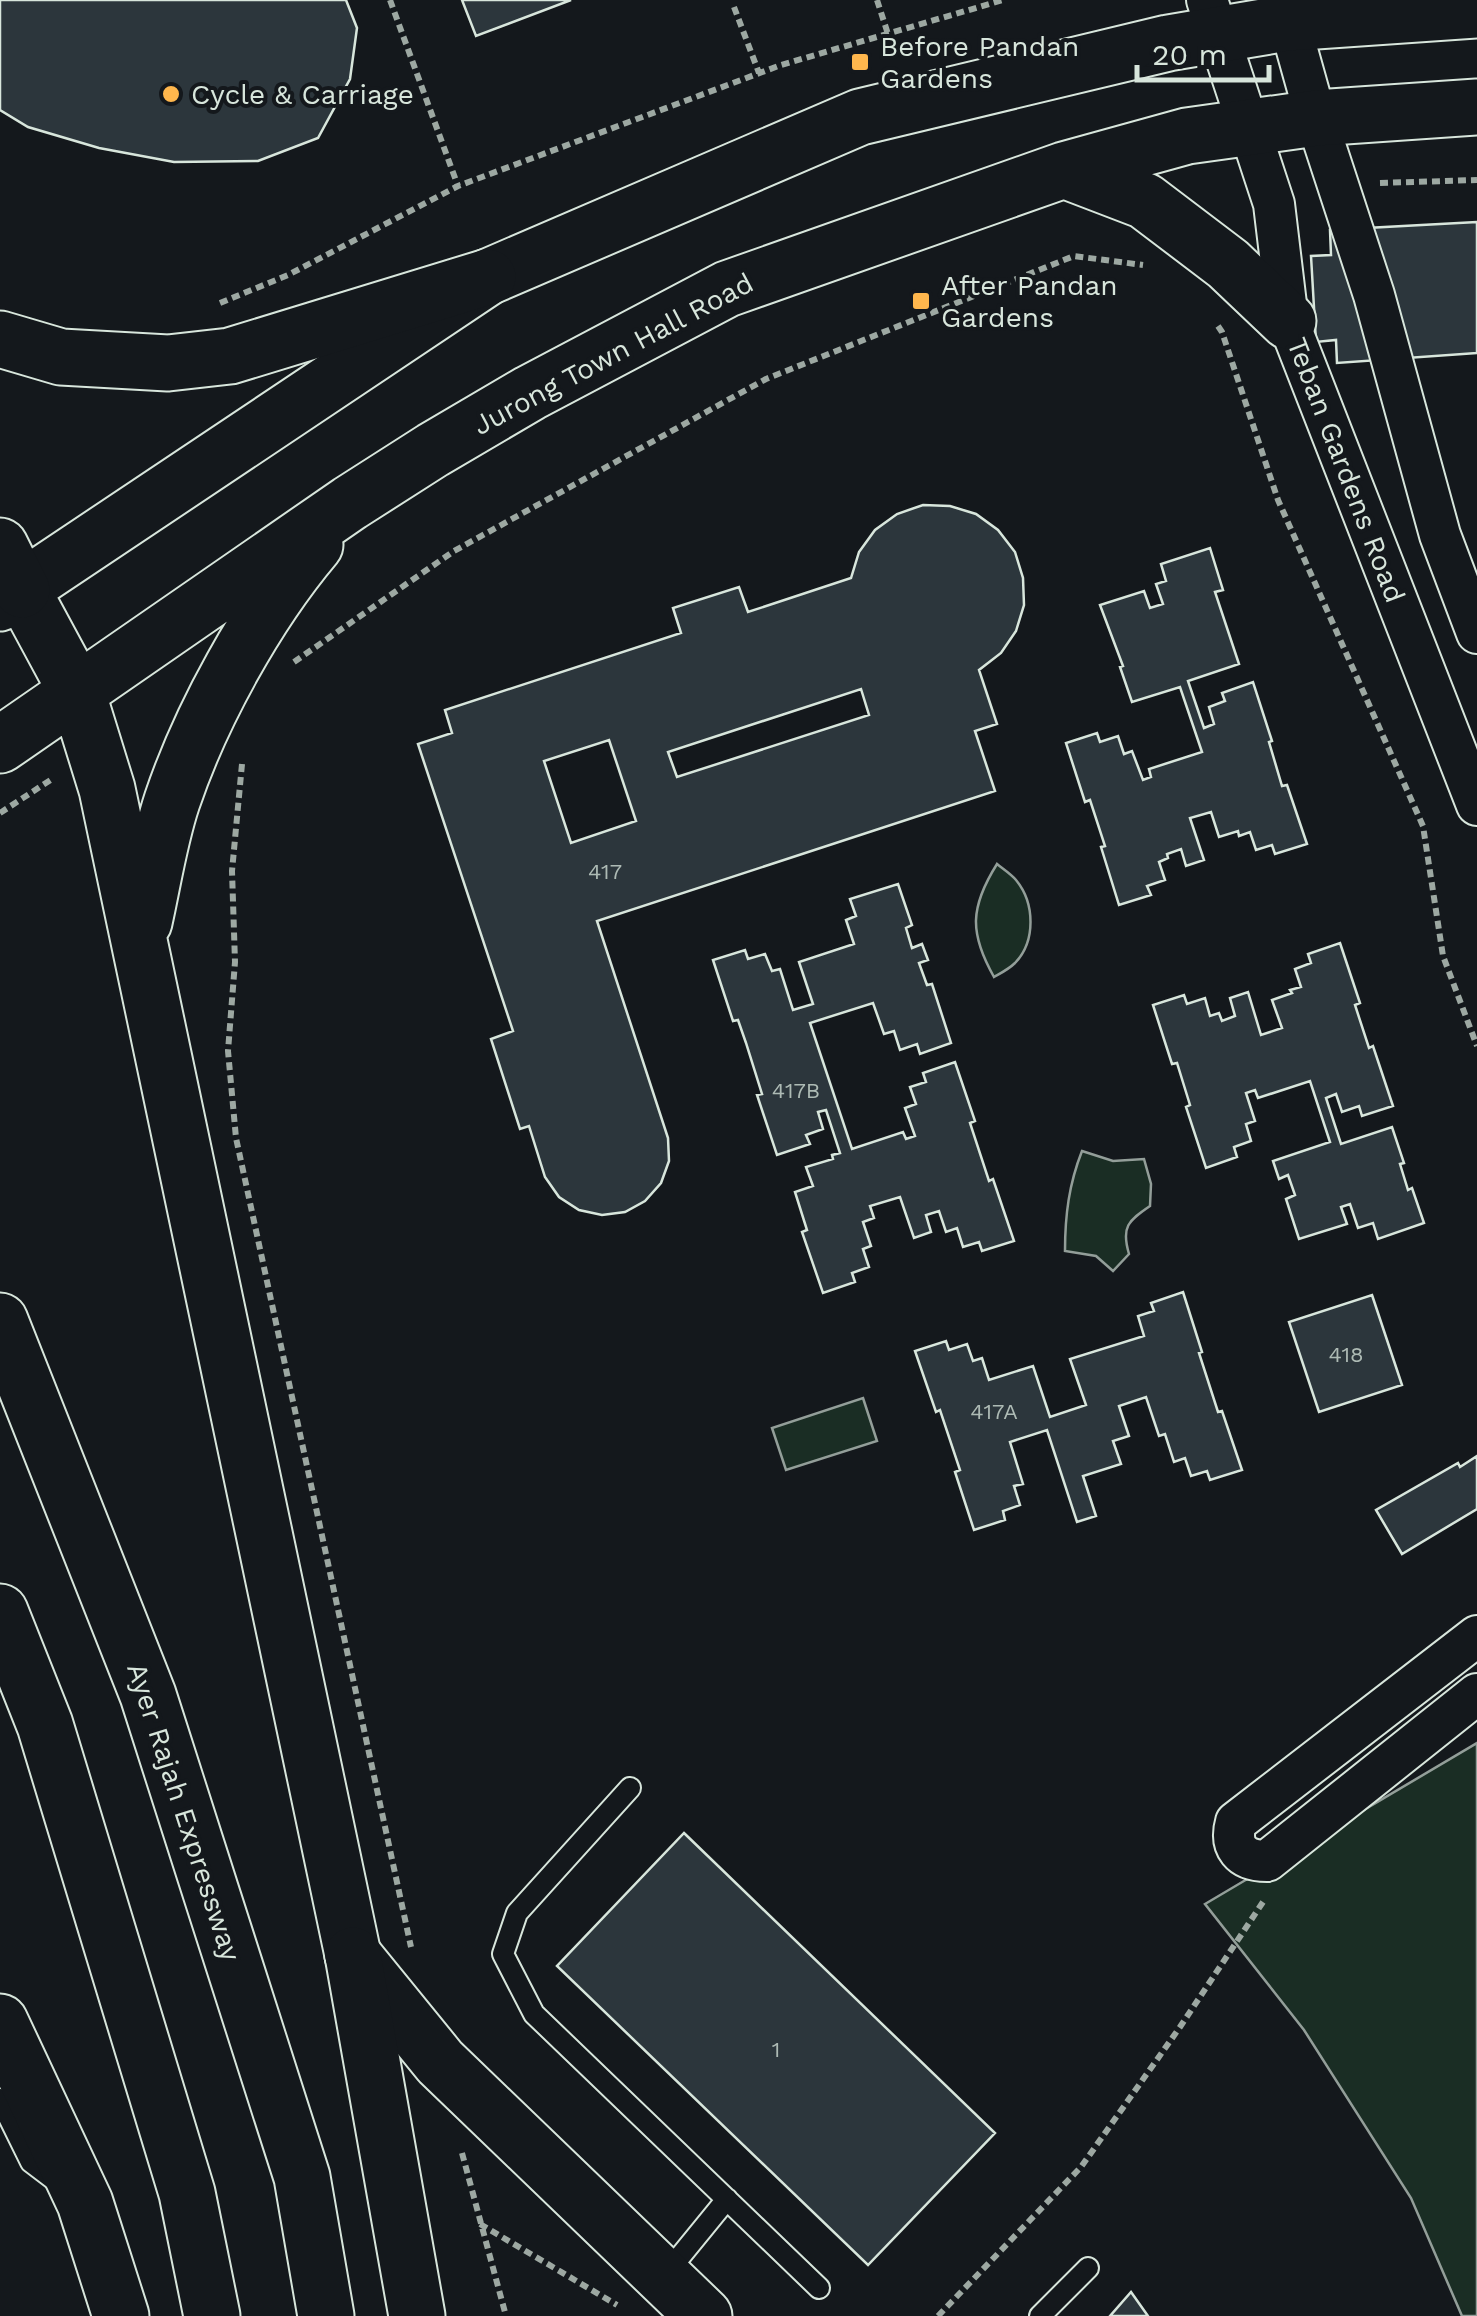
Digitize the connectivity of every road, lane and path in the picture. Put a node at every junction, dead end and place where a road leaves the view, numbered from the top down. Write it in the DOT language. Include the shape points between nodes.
graph roads {
  1 [pos="390,0"];
  2 [pos="877,0"];
  3 [pos="1004,0"];
  4 [pos="734,7"];
  5 [pos="1477,10"];
  6 [pos="1285,11"];
  7 [pos="1212,18"];
  8 [pos="888,34"];
  9 [pos="759,73"];
  10 [pos="1477,107"];
  11 [pos="1316,118"];
  12 [pos="1247,126"];
  13 [pos="1064,170"];
  14 [pos="458,186"];
  15 [pos="488,277"];
  16 [pos="988,290"];
  17 [pos="220,304"];
  18 [pos="1213,320"];
  19 [pos="1288,321"];
  20 [pos="0,339"];
  21 [pos="350,504"];
  22 [pos="7,580"];
  23 [pos="1477,633"];
  24 [pos="291,664"];
  25 [pos="77,692"];
  26 [pos="0,745"];
  27 [pos="243,755"];
  28 [pos="1477,805"];
  29 [pos="140,940"];
  30 [pos="1477,1046"];
  31 [pos="0,1321"];
  32 [pos="0,1612"];
  33 [pos="1477,1636"];
  34 [pos="1477,1694"];
  35 [pos="630,1788"];
  36 [pos="1267,1861"];
  37 [pos="353,1955"];
  38 [pos="413,1956"];
  39 [pos="0,2022"];
  40 [pos="0,2099"];
  41 [pos="462,2152"];
  42 [pos="728,2199"];
  43 [pos="85,2203"];
  44 [pos="480,2224"];
  45 [pos="1088,2268"];
  46 [pos="820,2288"];
  47 [pos="642,2292"];
  48 [pos="121,2316"];
  49 [pos="212,2316"];
  50 [pos="326,2316"];
  51 [pos="417,2316"];
  52 [pos="506,2316"];
  53 [pos="704,2316"];
  54 [pos="938,2316"];
  55 [pos="1040,2316"];
  1 -- 14 [label="path"];
  2 -- 8 [label="path"];
  3 -- 8 [label="path"];
  4 -- 9 [label="path"];
  5 -- 6 [label="main road"];
  6 -- 7 [label="main road"];
  6 -- 11 [label="street"];
  7 -- 12 [label="street, Teban Gardens Road"];
  7 -- 15 [label="main road" via="1168,44 860,116"];
  8 -- 9 [label="path"];
  9 -- 14 [label="path"];
  10 -- 11 [label="main road, Jurong Town Hall Road"];
  11 -- 12 [label="main road, Jurong Town Hall Road"];
  11 -- 23 [label="street" via="1374,295 1440,536"];
  12 -- 13 [label="main road, Jurong Town Hall Road"];
  12 -- 19 [label="street, Teban Gardens Road" via="1274,204"];
  13 -- 19 [label="main road" via="1145,201 1228,264"];
  13 -- 21 [label="main road, Jurong Town Hall Road" via="726,288 530,393"];
  14 -- 17 [label="path" via="288,276"];
  15 -- 20 [label="main road" via="230,356 168,363 61,357"];
  15 -- 22 [label="main road"];
  16 -- 24 [label="path" via="766,379 454,551"];
  18 -- 30 [label="path" via="1278,500 1423,826 1442,956"];
  19 -- 28 [label="street, Teban Gardens Road"];
  21 -- 25 [label="main road, Jurong Town Hall Road"];
  21 -- 29 [label="main road" via="273,601 196,738 171,804"];
  22 -- 25 [label="main road"];
  25 -- 26 [label="main road, Jurong Town Hall Road"];
  25 -- 29 [label="main road" via="107,789"];
  27 -- 38 [label="path" via="232,871 235,962 228,1050 236,1138"];
  29 -- 37 [label="main road"];
  31 -- 50 [label="main road, Ayer Rajah Expressway" via="148,1695 302,2177"];
  32 -- 49 [label="main road" via="44,1725 187,2192"];
  33 -- 36 [label="street" via="1236,1822 1238,1851"];
  34 -- 36 [label="street"];
  35 -- 42 [label="lane" via="517,1913 504,1954 534,2014"];
  36 -- 54 [label="path" via="1264,1901 1082,2167"];
  37 -- 47 [label="main road"];
  37 -- 51 [label="main road"];
  39 -- 43 [label="main road"];
  40 -- 43 [label="lane" via="32,2162"];
  41 -- 44 [label="path"];
  42 -- 46 [label="lane"];
  42 -- 47 [label="lane"];
  43 -- 48 [label="main road"];
  44 -- 47 [label="path"];
  44 -- 52 [label="path"];
  45 -- 55 [label="lane"];
  47 -- 53 [label="main road"];
}
